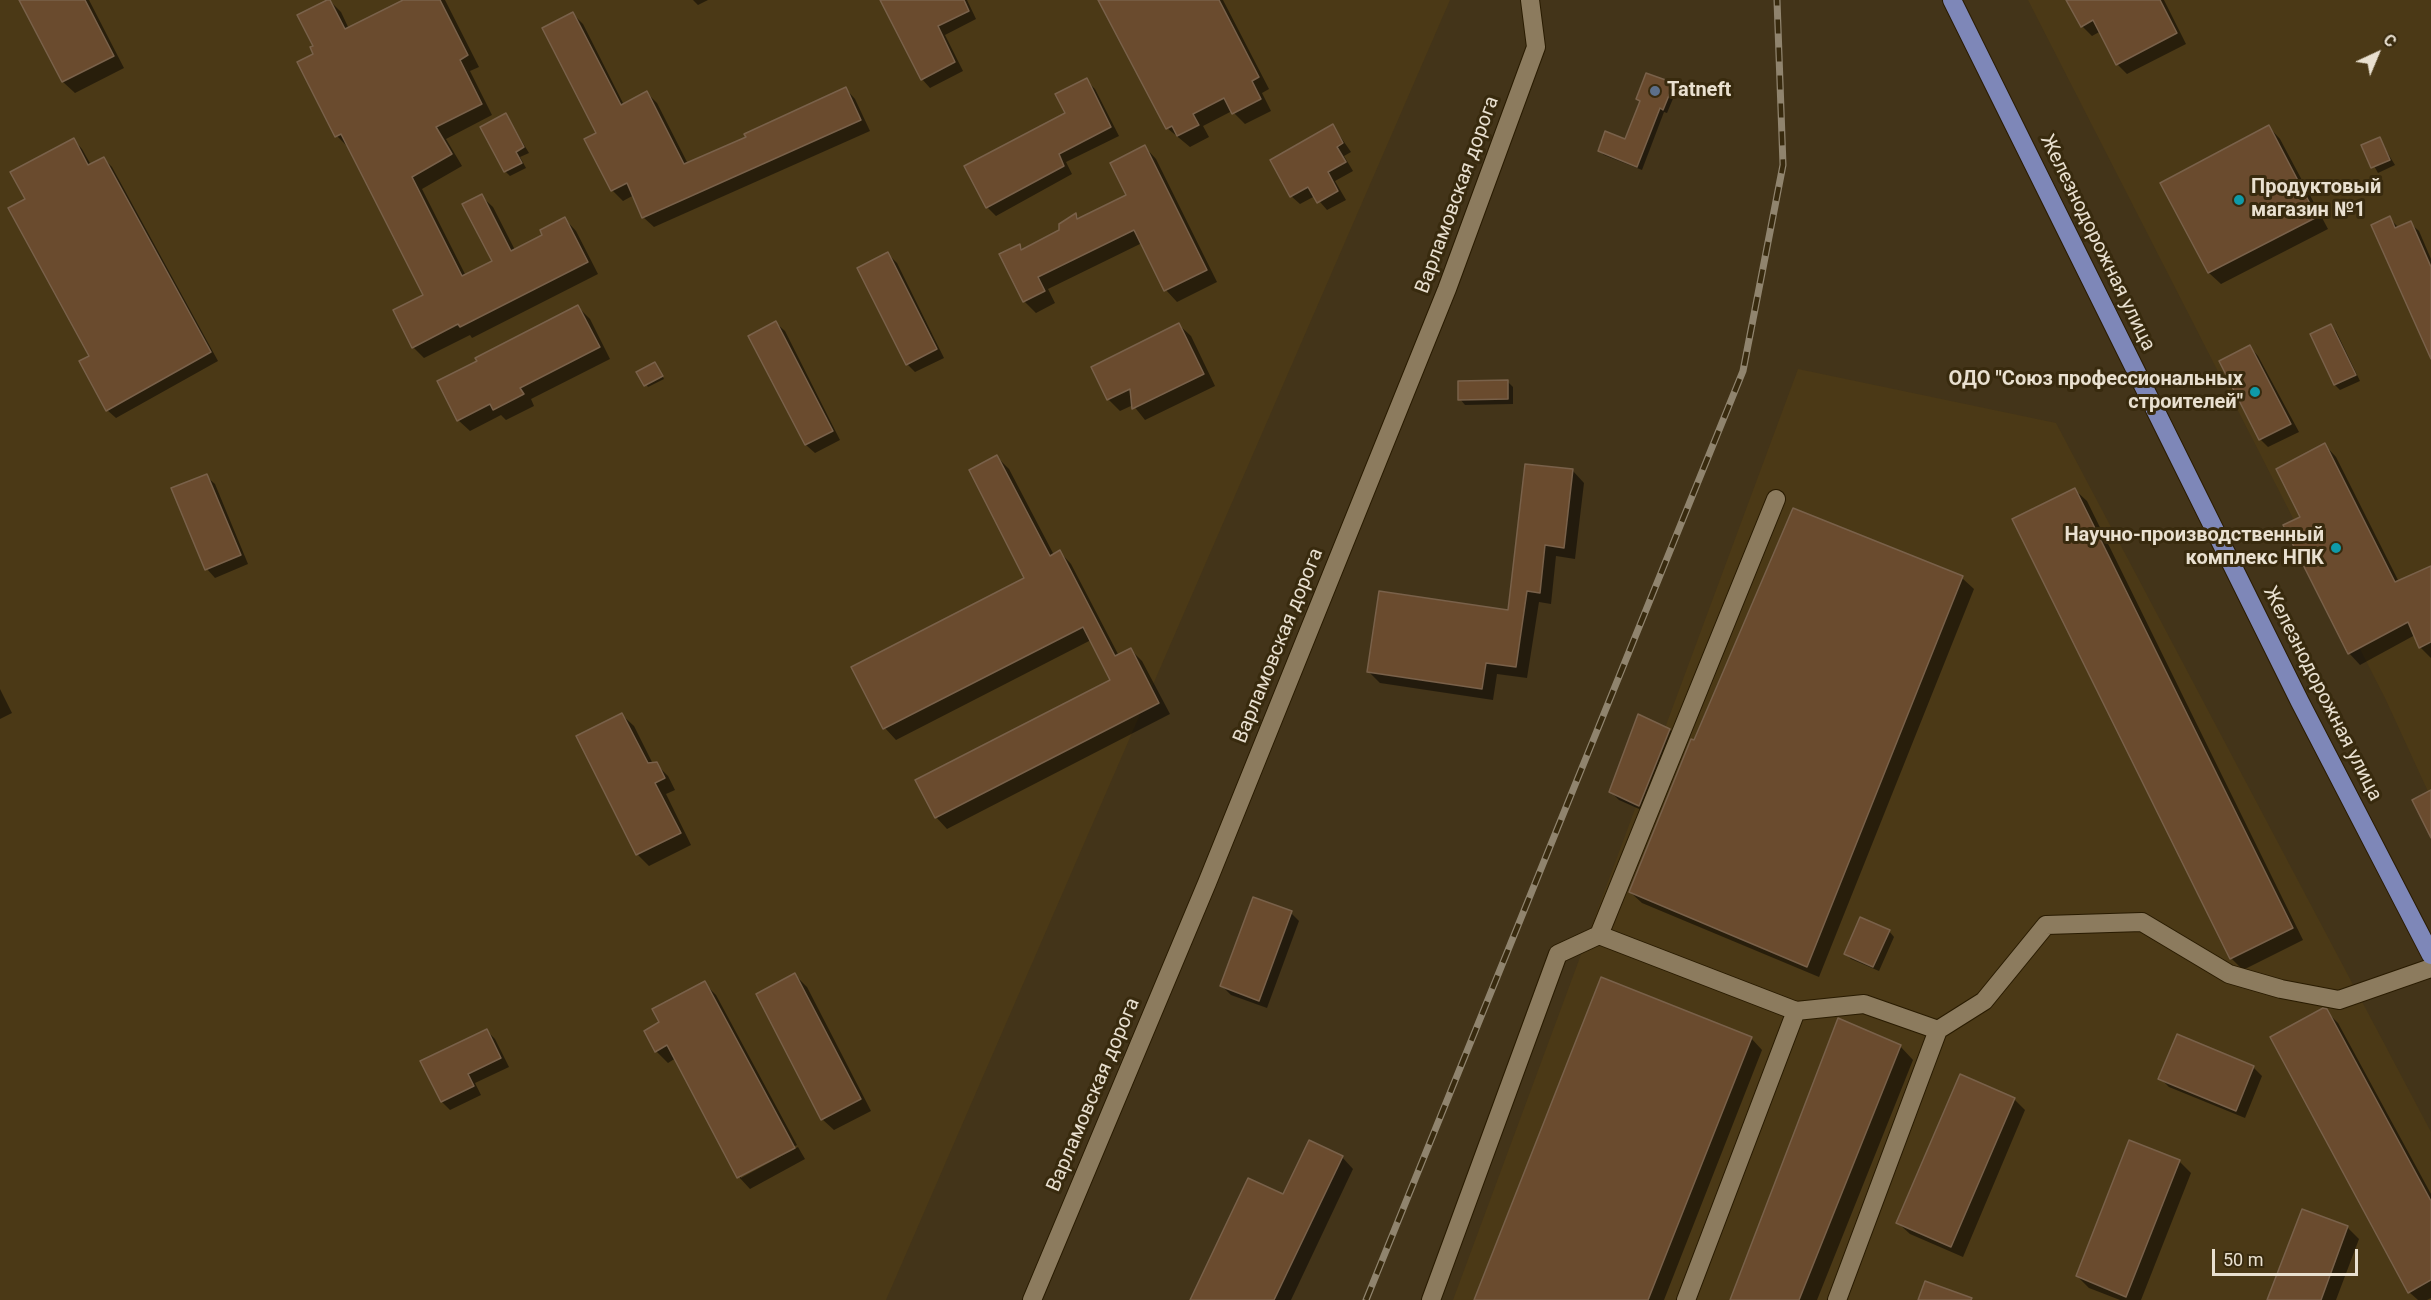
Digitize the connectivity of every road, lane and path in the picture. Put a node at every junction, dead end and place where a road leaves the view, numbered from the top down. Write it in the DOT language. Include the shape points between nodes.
graph roads {
  1 [pos="1530,0"];
  2 [pos="1952,0"];
  3 [pos="1776,499"];
  4 [pos="1599,935"];
  5 [pos="2431,955"];
  6 [pos="2431,968"];
  7 [pos="1796,1011"];
  8 [pos="1938,1030"];
  9 [pos="1032,1300"];
  10 [pos="1431,1300"];
  11 [pos="1686,1300"];
  12 [pos="1837,1300"];
  1 -- 9 [label="street, Варламовская дорога" via="1536,47 1447,289 1202,894"];
  2 -- 5 [label="main road, Железнодорожная улица" via="2300,702"];
  3 -- 4 [label="street"];
  4 -- 7 [label="street"];
  4 -- 10 [label="street" via="1558,954"];
  6 -- 8 [label="street" via="2339,1000 2229,974 2142,922 2046,925 1984,1001"];
  7 -- 8 [label="street" via="1864,1004"];
  7 -- 11 [label="street"];
  8 -- 12 [label="street"];
}
